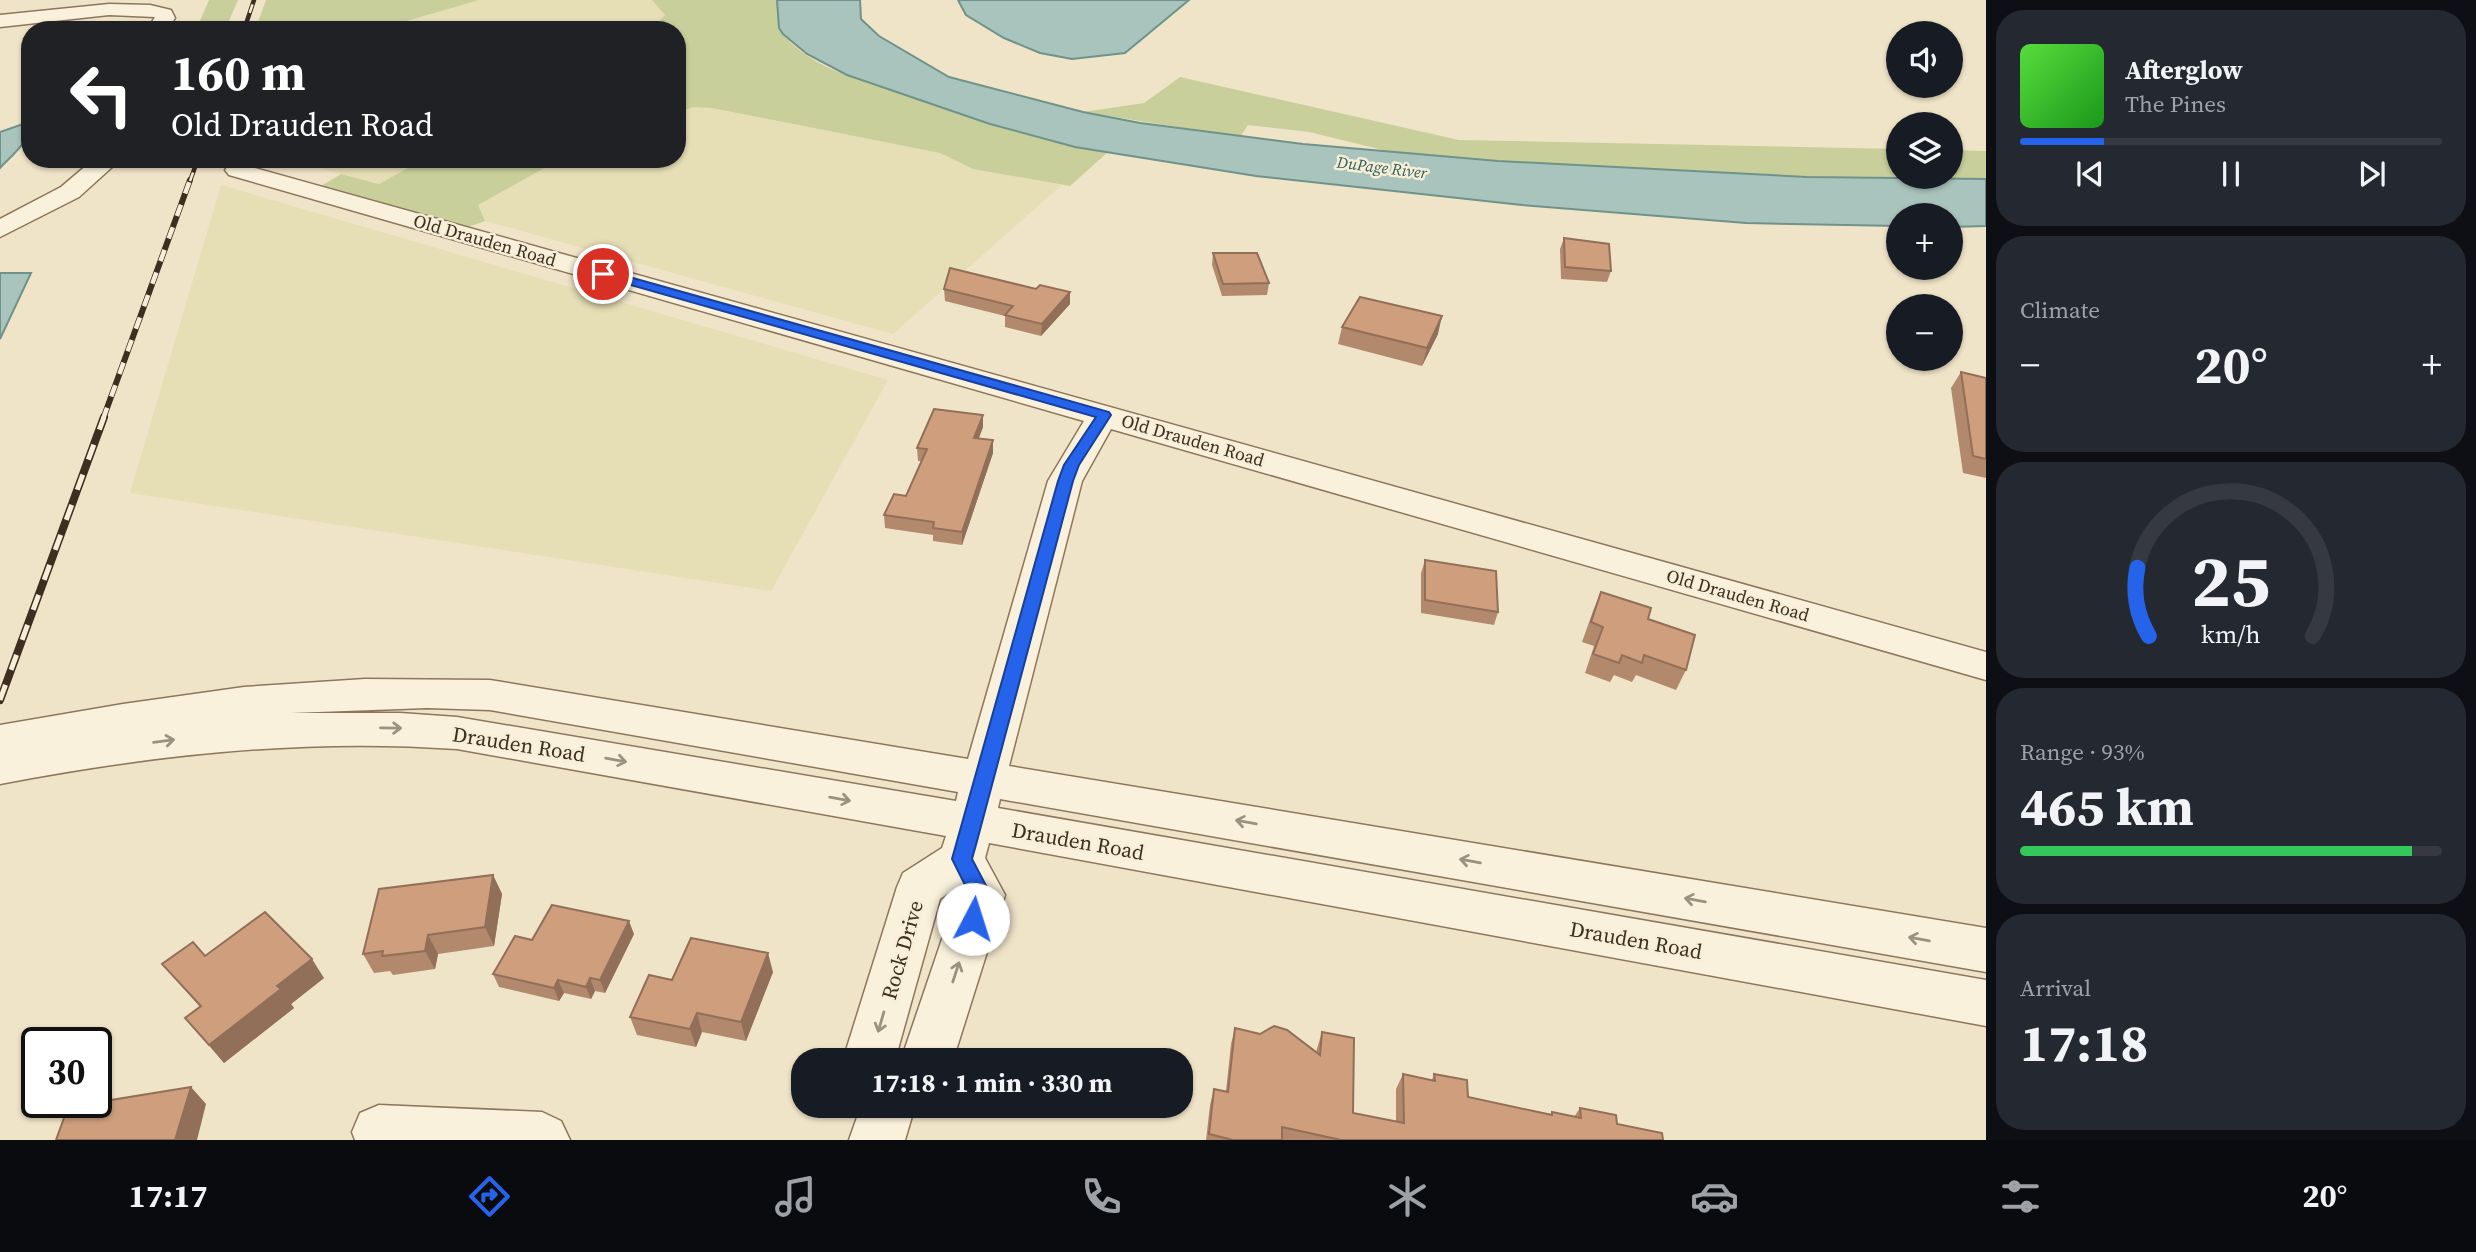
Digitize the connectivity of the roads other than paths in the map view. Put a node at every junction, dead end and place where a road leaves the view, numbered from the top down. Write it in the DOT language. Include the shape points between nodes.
graph roads {
  1 [pos="19,0"];
  2 [pos="163,21"];
  3 [pos="0,22"];
  4 [pos="80,168"];
  5 [pos="98,168"];
  6 [pos="237,170"];
  7 [pos="0,219"];
  8 [pos="0,229"];
  9 [pos="1104,415"];
  10 [pos="1986,666"];
  11 [pos="0,741"];
  12 [pos="0,767"];
  13 [pos="984,777"];
  14 [pos="967,841"];
  15 [pos="1986,950"];
  16 [pos="1986,1003"];
  17 [pos="873,1048"];
  18 [pos="931,1048"];
  19 [pos="884,1118"];
  20 [pos="379,1132"];
  21 [pos="542,1140"];
  22 [pos="877,1140"];
  1 -- 3 [label="street"];
  2 -- 3 [label="street" via="164,14 149,9 99,9"];
  4 -- 7 [label="street" via="47,195"];
  5 -- 8 [label="street" via="70,192"];
  6 -- 9 [label="street, Old Drauden Road"];
  9 -- 10 [label="street, Old Drauden Road"];
  9 -- 13 [label="street" via="1065,481"];
  11 -- 13 [label="street" via="176,709 416,690 555,704"];
  12 -- 14 [label="street, Drauden Road, one-way" via="180,739 397,727 529,744"];
  13 -- 14 [label="street"];
  15 -- 13 [label="street, one-way"];
  14 -- 16 [label="street, Drauden Road"];
  14 -- 17 [label="street, Rock Drive, one-way" via="920,887"];
  18 -- 14 [label="street, one-way" via="981,895"];
  19 -- 22 [label="street"];
  20 -- 21 [label="street"];
}
